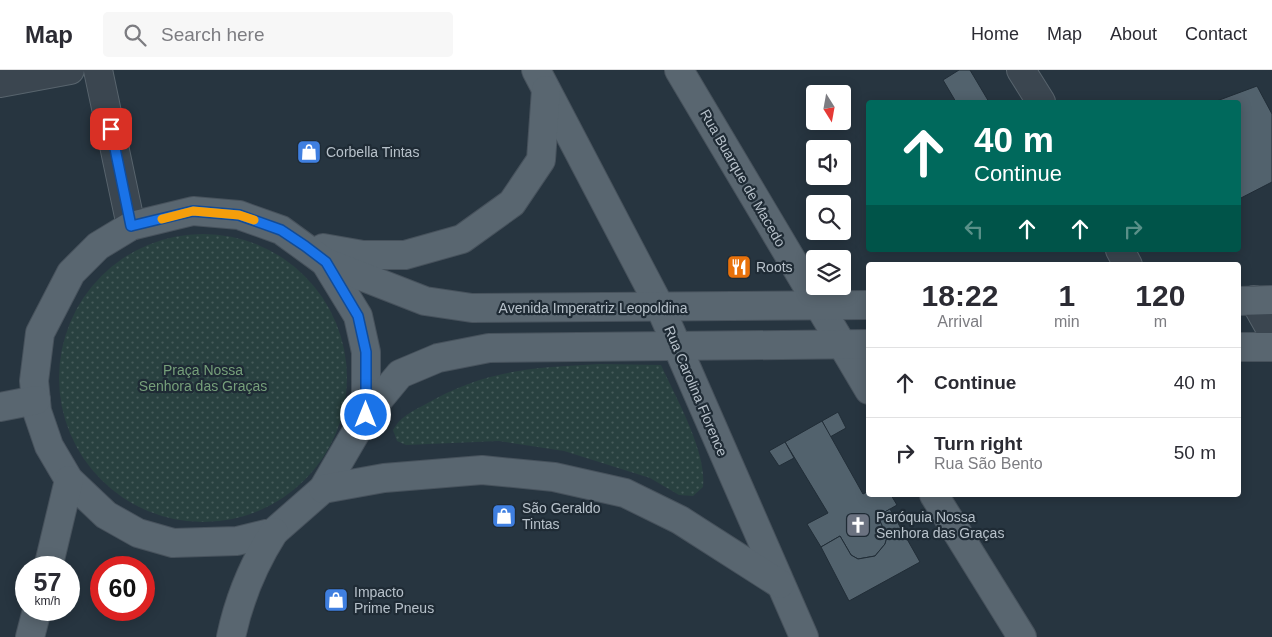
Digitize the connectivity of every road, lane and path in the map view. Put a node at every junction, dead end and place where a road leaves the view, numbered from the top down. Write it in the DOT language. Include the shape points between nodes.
graph roads {
  1 [pos="70,70"];
  2 [pos="98,70"];
  3 [pos="679,70"];
  4 [pos="1021,70"];
  5 [pos="541,80"];
  6 [pos="0,83"];
  7 [pos="1040,100"];
  8 [pos="131,226"];
  9 [pos="305,246"];
  10 [pos="326,262"];
  11 [pos="1255,301"];
  12 [pos="866,305"];
  13 [pos="818,306"];
  14 [pos="660,307"];
  15 [pos="1272,332"];
  16 [pos="840,344"];
  17 [pos="866,344"];
  18 [pos="677,346"];
  19 [pos="1241,347"];
  20 [pos="1272,347"];
  21 [pos="866,385"];
  22 [pos="36,400"];
  23 [pos="0,407"];
  24 [pos="366,415"];
  25 [pos="69,480"];
  26 [pos="322,489"];
  27 [pos="935,497"];
  28 [pos="274,532"];
  29 [pos="51,556"];
  30 [pos="780,584"];
  31 [pos="34,621"];
  32 [pos="30,637"];
  33 [pos="230,637"];
  34 [pos="804,637"];
  35 [pos="1022,637"];
  1 -- 6 [label="street"];
  2 -- 8 [label="street"];
  3 -- 13 [label="main road, Rua Buarque de Macedo"];
  4 -- 7 [label="street"];
  5 -- 9 [label="main road" via="542,160 512,203 462,239 405,254 363,255"];
  5 -- 14 [label="main road, Rua Carolina Florence"];
  8 -- 9 [label="main road" via="193,211 239,215 281,230"];
  8 -- 22 [label="main road" via="98,246 72,273 54,303 40,334 34,381"];
  9 -- 10 [label="main road"];
  10 -- 14 [label="main road, Avenida Imperatriz Leopoldina" via="425,301 472,308"];
  10 -- 24 [label="main road" via="358,316 366,352"];
  11 -- 15 [label="street"];
  12 -- 13 [label="main road, Avenida Imperatriz Leopoldina"];
  13 -- 14 [label="main road, Avenida Imperatriz Leopoldina"];
  13 -- 16 [label="main road, Rua Buarque de Macedo"];
  14 -- 18 [label="main road, Rua Carolina Florence"];
  16 -- 17 [label="main road"];
  16 -- 18 [label="main road"];
  16 -- 21 [label="main road, Rua Buarque de Macedo"];
  18 -- 24 [label="main road" via="489,348 438,358 400,374"];
  18 -- 30 [label="main road, Rua Carolina Florence"];
  19 -- 20 [label="main road"];
  22 -- 23 [label="main road"];
  22 -- 25 [label="main road" via="49,446"];
  24 -- 26 [label="main road"];
  25 -- 28 [label="main road" via="106,515 138,533 173,543 237,541"];
  25 -- 29 [label="main road"];
  26 -- 28 [label="main road"];
  26 -- 30 [label="main road" via="384,478 482,470 554,477 625,493 680,520"];
  27 -- 35 [label="main road"];
  28 -- 33 [label="main road" via="255,562 236,610"];
  30 -- 34 [label="main road, Rua Carolina Florence"];
  31 -- 32 [label="main road"];
}
